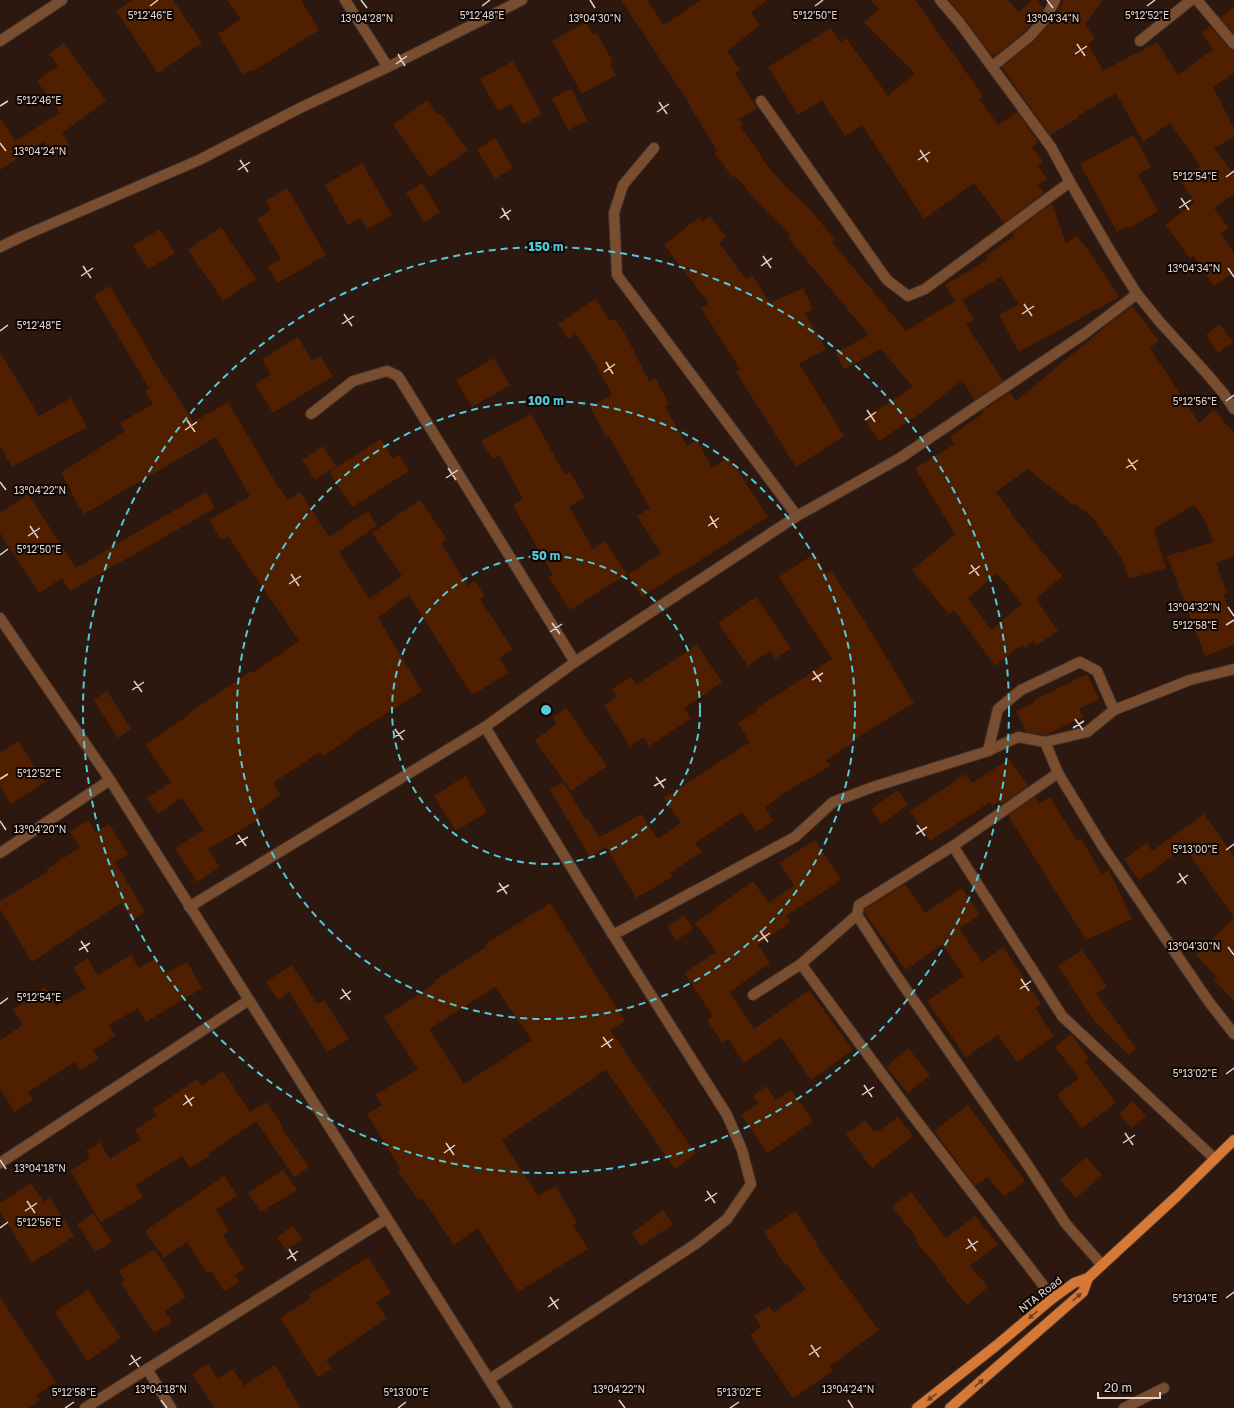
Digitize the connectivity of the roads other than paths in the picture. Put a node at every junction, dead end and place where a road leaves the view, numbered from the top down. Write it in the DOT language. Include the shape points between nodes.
graph roads {
  1 [pos="62,0"];
  2 [pos="345,0"];
  3 [pos="522,0"];
  4 [pos="940,0"];
  5 [pos="1055,0"];
  6 [pos="1192,0"];
  7 [pos="1197,0"];
  8 [pos="0,41"];
  9 [pos="1140,41"];
  10 [pos="1234,44"];
  11 [pos="993,66"];
  12 [pos="388,67"];
  13 [pos="761,101"];
  14 [pos="654,148"];
  15 [pos="1070,182"];
  16 [pos="0,247"];
  17 [pos="1137,294"];
  18 [pos="1234,409"];
  19 [pos="311,414"];
  20 [pos="797,516"];
  21 [pos="0,618"];
  22 [pos="575,662"];
  23 [pos="1234,669"];
  24 [pos="1114,710"];
  25 [pos="485,727"];
  26 [pos="1045,742"];
  27 [pos="988,751"];
  28 [pos="1058,773"];
  29 [pos="110,780"];
  30 [pos="953,846"];
  31 [pos="0,853"];
  32 [pos="189,907"];
  33 [pos="857,915"];
  34 [pos="613,935"];
  35 [pos="801,964"];
  36 [pos="753,995"];
  37 [pos="249,1000"];
  38 [pos="1234,1034"];
  39 [pos="1234,1140"];
  40 [pos="1215,1159"];
  41 [pos="0,1163"];
  42 [pos="386,1219"];
  43 [pos="1102,1265"];
  44 [pos="1088,1278"];
  45 [pos="1053,1298"];
  46 [pos="147,1369"];
  47 [pos="490,1379"];
  48 [pos="1164,1388"];
  49 [pos="86,1408"];
  50 [pos="172,1408"];
  51 [pos="507,1408"];
  52 [pos="917,1408"];
  53 [pos="950,1408"];
  54 [pos="1124,1408"];
  1 -- 8 [label="street"];
  2 -- 12 [label="street"];
  3 -- 12 [label="street"];
  4 -- 11 [label="street"];
  5 -- 11 [label="street" via="1046,18 1030,36"];
  6 -- 9 [label="street"];
  7 -- 10 [label="street"];
  11 -- 15 [label="street" via="1051,147"];
  12 -- 16 [label="street" via="302,107 199,160"];
  13 -- 15 [label="street" via="887,280 908,296 925,288"];
  14 -- 20 [label="street" via="623,185 614,213 617,274"];
  15 -- 17 [label="street"];
  17 -- 18 [label="street" via="1208,375"];
  17 -- 20 [label="street" via="1084,334 900,458"];
  19 -- 22 [label="street" via="353,381 387,371 398,376"];
  20 -- 22 [label="street"];
  21 -- 29 [label="street"];
  22 -- 25 [label="street"];
  23 -- 24 [label="street" via="1190,680"];
  24 -- 26 [label="street" via="1087,732"];
  24 -- 27 [label="street" via="1097,671 1080,662 1021,690 998,709"];
  25 -- 32 [label="street"];
  25 -- 34 [label="street"];
  26 -- 27 [label="street" via="1018,737"];
  26 -- 28 [label="street"];
  27 -- 34 [label="street" via="833,802 795,837"];
  28 -- 30 [label="street"];
  28 -- 38 [label="street" via="1103,847 1209,1002"];
  29 -- 31 [label="street"];
  29 -- 32 [label="street"];
  30 -- 33 [label="street" via="859,906"];
  30 -- 40 [label="street" via="1062,1016"];
  32 -- 37 [label="street"];
  33 -- 35 [label="street"];
  33 -- 43 [label="street" via="1066,1224"];
  34 -- 47 [label="street" via="727,1115 742,1150 751,1184 728,1219 697,1243"];
  35 -- 36 [label="street"];
  35 -- 45 [label="street" via="910,1112"];
  37 -- 41 [label="street"];
  37 -- 42 [label="street"];
  39 -- 40 [label="main road"];
  40 -- 43 [label="main road"];
  42 -- 46 [label="street"];
  42 -- 47 [label="street"];
  43 -- 44 [label="main road"];
  44 -- 45 [label="main road, NTA Road" via="1074,1283"];
  53 -- 44 [label="main road, one-way" via="1083,1292"];
  45 -- 52 [label="main road, NTA Road, one-way"];
  46 -- 49 [label="street"];
  46 -- 50 [label="street"];
  47 -- 51 [label="street"];
  48 -- 54 [label="street"];
}
